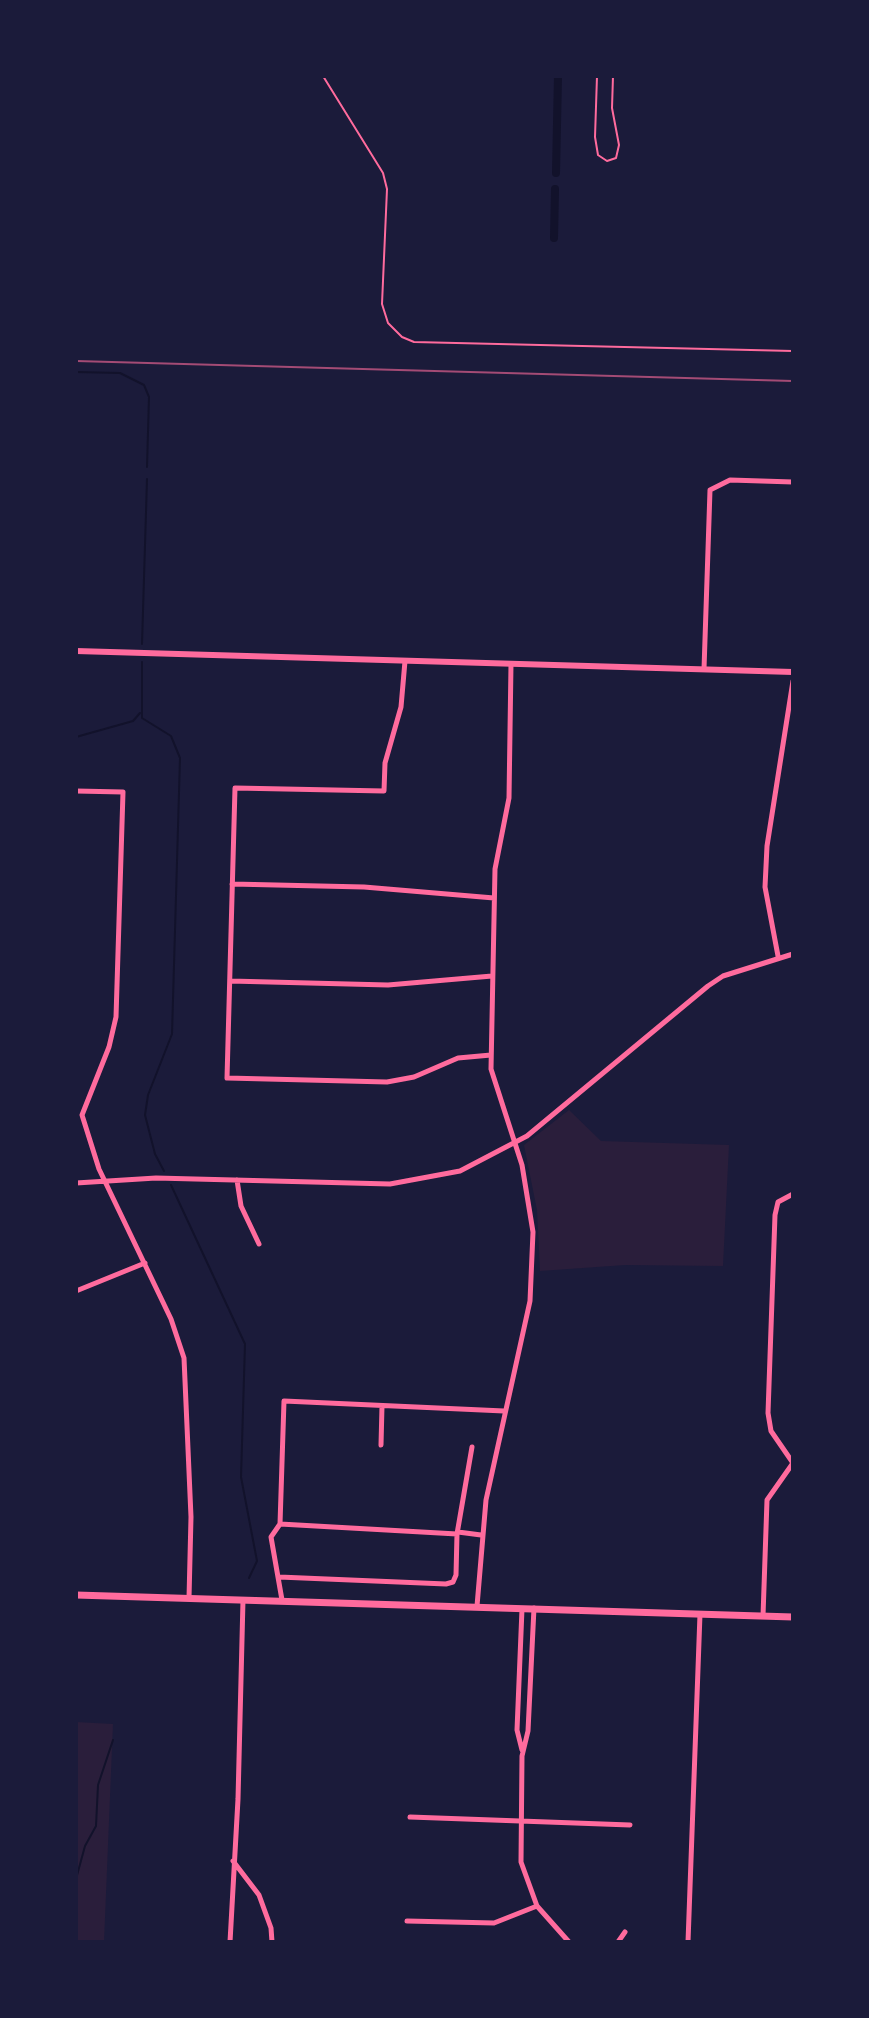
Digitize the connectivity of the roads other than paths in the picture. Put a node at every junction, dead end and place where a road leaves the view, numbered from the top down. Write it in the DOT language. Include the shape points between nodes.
graph roads {
  1 [pos="323,76"];
  2 [pos="597,76"];
  3 [pos="613,76"];
  4 [pos="793,351"];
  5 [pos="793,482"];
  6 [pos="76,651"];
  7 [pos="405,661"];
  8 [pos="511,664"];
  9 [pos="704,669"];
  10 [pos="793,672"];
  11 [pos="793,681"];
  12 [pos="76,791"];
  13 [pos="232,884"];
  14 [pos="494,898"];
  15 [pos="793,954"];
  16 [pos="778,956"];
  17 [pos="492,976"];
  18 [pos="230,981"];
  19 [pos="491,1055"];
  20 [pos="516,1143"];
  21 [pos="237,1180"];
  22 [pos="106,1181"];
  23 [pos="76,1183"];
  24 [pos="793,1194"];
  25 [pos="259,1244"];
  26 [pos="146,1263"];
  27 [pos="76,1291"];
  28 [pos="382,1406"];
  29 [pos="504,1411"];
  30 [pos="381,1445"];
  31 [pos="472,1447"];
  32 [pos="793,1463"];
  33 [pos="280,1524"];
  34 [pos="458,1533"];
  35 [pos="481,1535"];
  36 [pos="279,1577"];
  37 [pos="76,1595"];
  38 [pos="189,1598"];
  39 [pos="243,1599"];
  40 [pos="282,1600"];
  41 [pos="477,1606"];
  42 [pos="522,1608"];
  43 [pos="534,1608"];
  44 [pos="700,1613"];
  45 [pos="763,1616"];
  46 [pos="793,1617"];
  47 [pos="520,1678"];
  48 [pos="531,1679"];
  49 [pos="517,1730"];
  50 [pos="528,1731"];
  51 [pos="522,1751"];
  52 [pos="410,1817"];
  53 [pos="519,1820"];
  54 [pos="630,1825"];
  55 [pos="233,1861"];
  56 [pos="537,1906"];
  57 [pos="407,1921"];
  58 [pos="625,1932"];
  59 [pos="230,1942"];
  60 [pos="272,1942"];
  61 [pos="569,1942"];
  62 [pos="618,1942"];
  63 [pos="688,1942"];
  1 -- 4 [label="lane" via="373,152 387,189 382,304 388,323 402,337 414,342"];
  2 -- 3 [label="lane" via="595,137 598,155 607,161 616,158 619,145"];
  5 -- 9 [label="street" via="730,480 715,485 709,503"];
  6 -- 7 [label="street"];
  7 -- 8 [label="street"];
  7 -- 13 [label="street" via="384,791 235,788"];
  8 -- 9 [label="street"];
  8 -- 14 [label="street" via="509,798"];
  9 -- 10 [label="street"];
  11 -- 16 [label="street" via="767,846 765,887"];
  12 -- 22 [label="street" via="123,792 116,1017 82,1115"];
  13 -- 14 [label="street" via="364,887"];
  13 -- 18 [label="street"];
  14 -- 17 [label="street"];
  15 -- 16 [label="street"];
  16 -- 20 [label="street" via="708,986"];
  17 -- 18 [label="street" via="388,985"];
  17 -- 19 [label="street"];
  18 -- 19 [label="street" via="227,1078 387,1082 473,1055"];
  19 -- 20 [label="street" via="493,1083"];
  20 -- 21 [label="street" via="460,1171 412,1182"];
  20 -- 29 [label="street" via="532,1213 530,1301"];
  21 -- 22 [label="street"];
  21 -- 25 [label="street" via="241,1206"];
  22 -- 23 [label="street"];
  22 -- 26 [label="street"];
  24 -- 32 [label="street" via="778,1202 768,1413 771,1431"];
  26 -- 27 [label="street"];
  26 -- 38 [label="street" via="184,1358"];
  28 -- 29 [label="street"];
  28 -- 30 [label="street"];
  28 -- 33 [label="street" via="284,1401"];
  29 -- 35 [label="street"];
  31 -- 34 [label="street"];
  32 -- 45 [label="street" via="767,1500"];
  33 -- 34 [label="street"];
  33 -- 36 [label="street" via="271,1537"];
  34 -- 35 [label="street"];
  34 -- 36 [label="street" via="456,1575 446,1584"];
  35 -- 41 [label="street"];
  36 -- 40 [label="street"];
  37 -- 38 [label="main road"];
  38 -- 39 [label="main road"];
  39 -- 40 [label="main road"];
  39 -- 55 [label="street"];
  40 -- 41 [label="main road"];
  41 -- 42 [label="main road"];
  42 -- 43 [label="main road"];
  42 -- 47 [label="street"];
  43 -- 44 [label="main road"];
  43 -- 48 [label="street"];
  44 -- 45 [label="main road"];
  44 -- 63 [label="street"];
  45 -- 46 [label="main road"];
  47 -- 48 [label="street"];
  47 -- 49 [label="street"];
  48 -- 50 [label="street"];
  49 -- 50 [label="street"];
  49 -- 51 [label="street"];
  50 -- 51 [label="street"];
  51 -- 53 [label="street"];
  52 -- 53 [label="street"];
  53 -- 54 [label="street"];
  53 -- 56 [label="street" via="521,1862"];
  55 -- 59 [label="street"];
  55 -- 60 [label="street" via="259,1895"];
  56 -- 57 [label="street" via="494,1923"];
  56 -- 61 [label="street"];
  58 -- 62 [label="street"];
}
